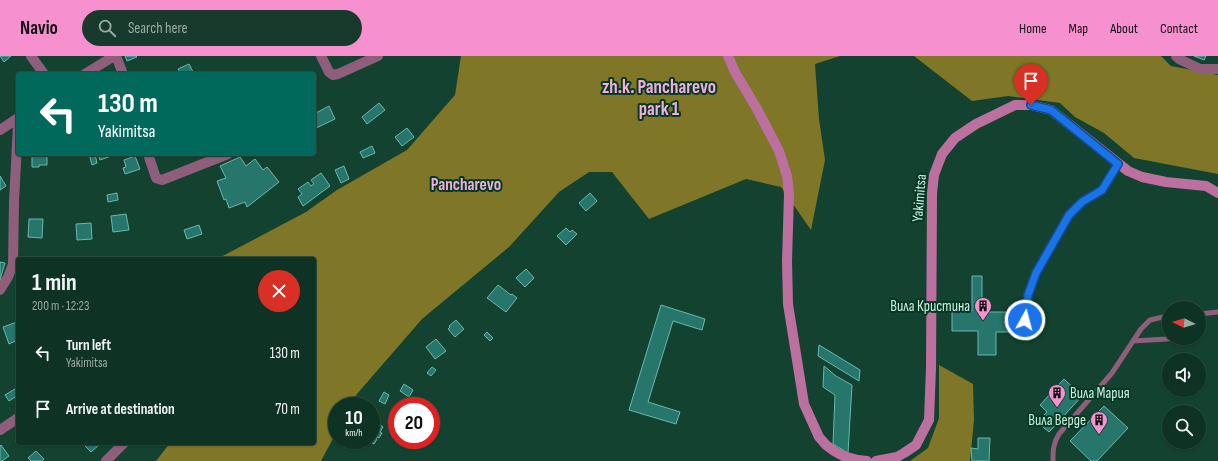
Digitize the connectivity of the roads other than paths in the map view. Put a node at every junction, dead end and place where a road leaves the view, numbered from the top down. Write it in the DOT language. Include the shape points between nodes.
graph roads {
  1 [pos="31,56"];
  2 [pos="115,56"];
  3 [pos="321,56"];
  4 [pos="378,56"];
  5 [pos="728,56"];
  6 [pos="1176,56"];
  7 [pos="1218,69"];
  8 [pos="43,72"];
  9 [pos="88,72"];
  10 [pos="122,72"];
  11 [pos="16,119"];
  12 [pos="0,130"];
  13 [pos="16,156"];
  14 [pos="149,156"];
  15 [pos="223,156"];
  16 [pos="1118,164"];
  17 [pos="1218,193"];
  18 [pos="0,290"];
  19 [pos="1218,312"];
  20 [pos="1206,313"];
  21 [pos="1162,317"];
  22 [pos="1025,320"];
  23 [pos="1162,339"];
  24 [pos="1133,341"];
  25 [pos="16,419"];
  26 [pos="0,430"];
  27 [pos="122,445"];
  28 [pos="106,461"];
  29 [pos="867,461"];
  30 [pos="876,461"];
  31 [pos="1053,461"];
  1 -- 8 [label="street"];
  2 -- 9 [label="street"];
  2 -- 10 [label="street"];
  3 -- 4 [label="street" via="333,75"];
  5 -- 29 [label="street" via="779,151 787,176 788,304 804,404 819,437 826,445 843,456"];
  6 -- 7 [label="street" via="1200,69"];
  11 -- 12 [label="street"];
  13 -- 18 [label="street" via="13,264"];
  14 -- 15 [label="street" via="156,178 162,180"];
  16 -- 17 [label="street, Yakimitsa" via="1128,172 1142,177 1206,186"];
  16 -- 22 [label="lane" via="1102,190 1082,202 1069,215 1036,273 1028,295"];
  16 -- 30 [label="street, Yakimitsa" via="1051,110 1031,105 1015,105 976,124 955,138 942,154 934,175 932,193 932,368 929,420 916,445 897,457"];
  19 -- 20 [label="lane"];
  21 -- 24 [label="lane" via="1150,320"];
  23 -- 24 [label="lane"];
  24 -- 31 [label="lane" via="1112,373 1054,441"];
  25 -- 26 [label="street"];
  27 -- 28 [label="street"];
}
